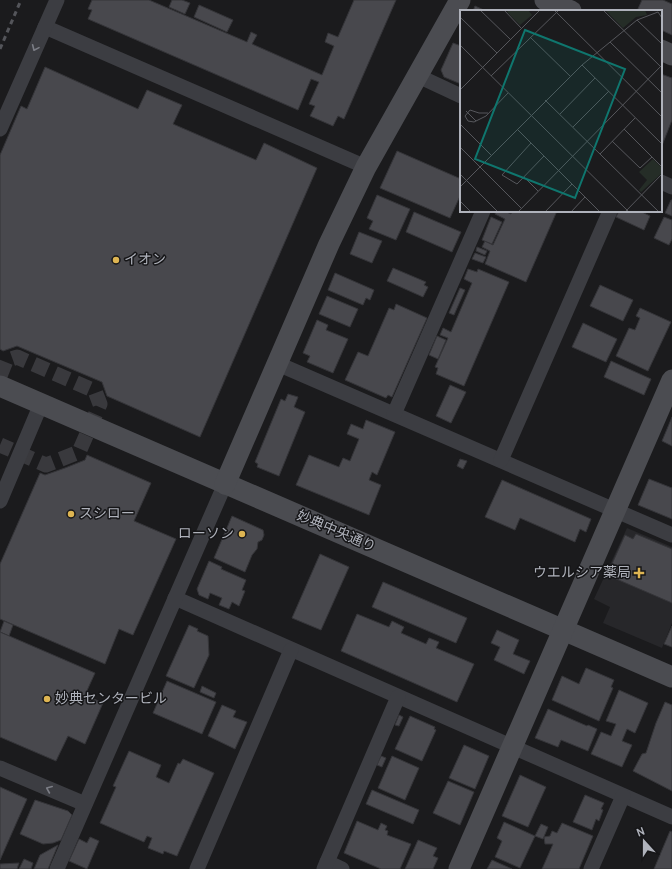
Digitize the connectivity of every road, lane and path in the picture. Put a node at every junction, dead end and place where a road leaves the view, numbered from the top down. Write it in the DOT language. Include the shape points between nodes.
graph roads {
  1 [pos="57,0"];
  2 [pos="460,0"];
  3 [pos="545,0"];
  4 [pos="569,10"];
  5 [pos="45,27"];
  6 [pos="662,50"];
  7 [pos="672,55"];
  8 [pos="416,75"];
  9 [pos="460,96"];
  10 [pos="0,129"];
  11 [pos="366,167"];
  12 [pos="662,182"];
  13 [pos="672,187"];
  14 [pos="483,212"];
  15 [pos="610,212"];
  16 [pos="278,364"];
  17 [pos="672,380"];
  18 [pos="0,386"];
  19 [pos="41,404"];
  20 [pos="394,414"];
  21 [pos="501,460"];
  22 [pos="225,484"];
  23 [pos="0,501"];
  24 [pos="615,510"];
  25 [pos="672,535"];
  26 [pos="175,598"];
  27 [pos="563,629"];
  28 [pos="291,650"];
  29 [pos="672,677"];
  30 [pos="398,697"];
  31 [pos="512,746"];
  32 [pos="0,768"];
  33 [pos="623,796"];
  34 [pos="84,804"];
  35 [pos="672,817"];
  36 [pos="326,866"];
  37 [pos="57,869"];
  38 [pos="197,869"];
  39 [pos="342,869"];
  40 [pos="459,869"];
  41 [pos="591,869"];
  1 -- 5 [label="street"];
  2 -- 8 [label="street"];
  3 -- 4 [label="street"];
  5 -- 10 [label="street, one-way"];
  5 -- 11 [label="street"];
  6 -- 7 [label="street"];
  8 -- 9 [label="street"];
  8 -- 11 [label="street"];
  11 -- 16 [label="street" via="329,244"];
  12 -- 13 [label="street"];
  14 -- 20 [label="street"];
  15 -- 21 [label="street"];
  16 -- 20 [label="street"];
  16 -- 22 [label="street"];
  17 -- 24 [label="street"];
  18 -- 19 [label="street, 妙典中央通り"];
  19 -- 22 [label="street, 妙典中央通り"];
  19 -- 23 [label="street"];
  20 -- 21 [label="street"];
  21 -- 24 [label="street"];
  22 -- 26 [label="street"];
  22 -- 27 [label="street, 妙典中央通り"];
  24 -- 25 [label="street"];
  24 -- 27 [label="street"];
  26 -- 28 [label="street"];
  26 -- 34 [label="street"];
  27 -- 29 [label="street, 妙典中央通り"];
  27 -- 31 [label="street"];
  28 -- 30 [label="street"];
  28 -- 38 [label="street"];
  30 -- 31 [label="street"];
  30 -- 36 [label="street"];
  31 -- 33 [label="street"];
  31 -- 40 [label="street"];
  34 -- 32 [label="street, one-way"];
  33 -- 35 [label="street"];
  33 -- 41 [label="street"];
  34 -- 37 [label="street"];
  36 -- 39 [label="street"];
}
